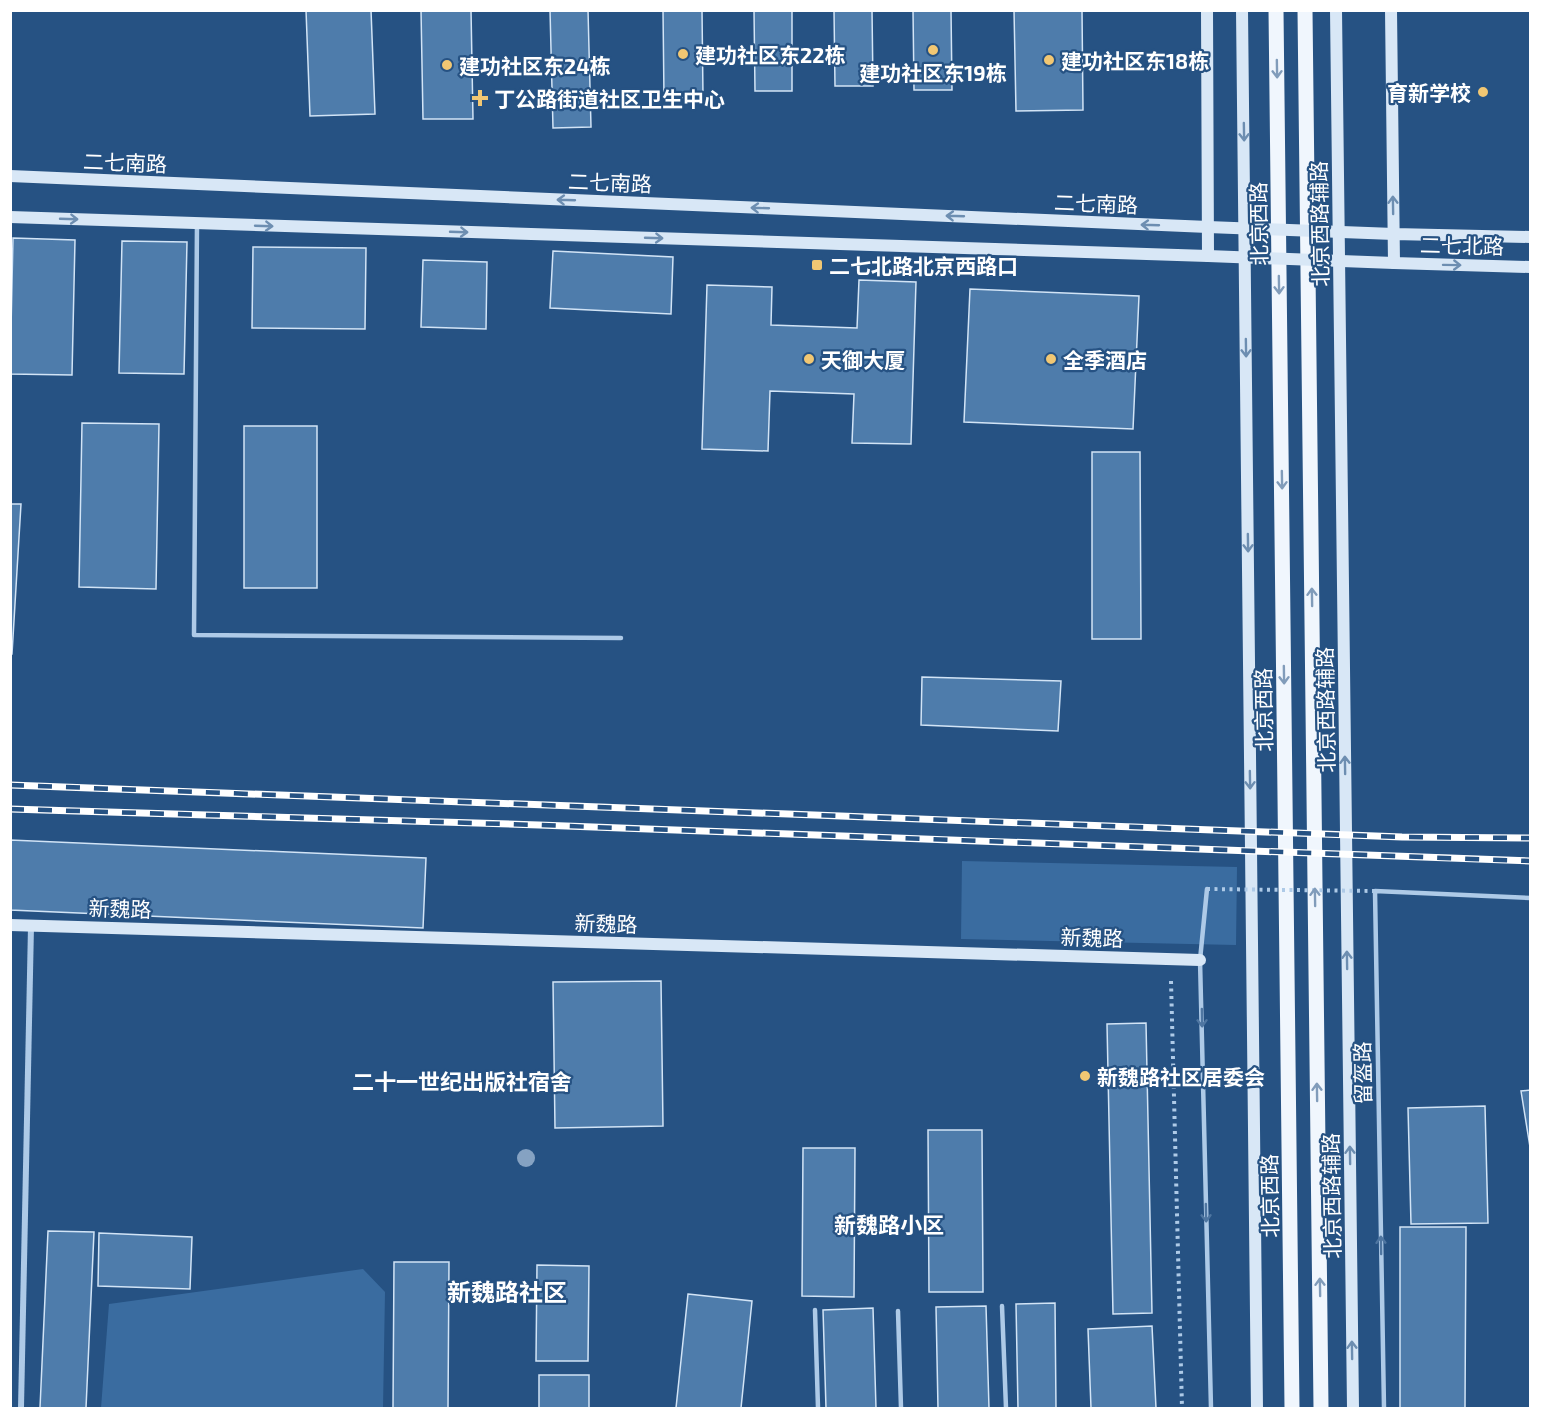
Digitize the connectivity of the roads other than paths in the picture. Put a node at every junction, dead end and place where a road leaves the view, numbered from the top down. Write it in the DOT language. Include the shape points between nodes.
graph roads {
  1 [pos="1207,10"];
  2 [pos="1242,10"];
  3 [pos="1276,10"];
  4 [pos="1305,10"];
  5 [pos="1336,10"];
  6 [pos="1391,10"];
  7 [pos="10,176"];
  8 [pos="10,217"];
  9 [pos="197,223"];
  10 [pos="1208,227"];
  11 [pos="1394,234"];
  12 [pos="1530,237"];
  13 [pos="1208,256"];
  14 [pos="1394,263"];
  15 [pos="1530,267"];
  16 [pos="621,638"];
  17 [pos="1207,889"];
  18 [pos="1530,898"];
  19 [pos="10,925"];
  20 [pos="31,925"];
  21 [pos="1200,960"];
  22 [pos="1002,1306"];
  23 [pos="815,1310"];
  24 [pos="898,1311"];
  25 [pos="21,1408"];
  26 [pos="818,1408"];
  27 [pos="901,1408"];
  28 [pos="1006,1408"];
  29 [pos="1210,1408"];
  30 [pos="1257,1408"];
  31 [pos="1292,1408"];
  32 [pos="1321,1408"];
  33 [pos="1353,1408"];
  34 [pos="1384,1408"];
  1 -- 10 [label="main road"];
  2 -- 30 [label="main road, one-way"];
  3 -- 31 [label="main road, 北京西路, one-way"];
  32 -- 4 [label="main road, one-way"];
  33 -- 5 [label="main road, 北京西路辅路, one-way"];
  11 -- 6 [label="main road, one-way"];
  10 -- 7 [label="main road, 二七南路, one-way"];
  8 -- 9 [label="main road, one-way"];
  9 -- 13 [label="main road, one-way"];
  9 -- 16 [label="lane" via="194,635"];
  10 -- 11 [label="main road, 二七南路, bridge"];
  10 -- 13 [label="main road"];
  11 -- 12 [label="main road, 二七北路"];
  11 -- 14 [label="main road"];
  13 -- 14 [label="main road, 二七北路, bridge"];
  14 -- 15 [label="main road, 二七北路, one-way"];
  17 -- 21 [label="lane"];
  34 -- 18 [label="lane, 留盔路, one-way" via="1376,891"];
  19 -- 20 [label="main road, 新魏路"];
  20 -- 21 [label="main road, 新魏路"];
  20 -- 25 [label="street"];
  21 -- 29 [label="lane, one-way"];
  22 -- 28 [label="lane"];
  23 -- 26 [label="lane"];
  24 -- 27 [label="lane"];
}
